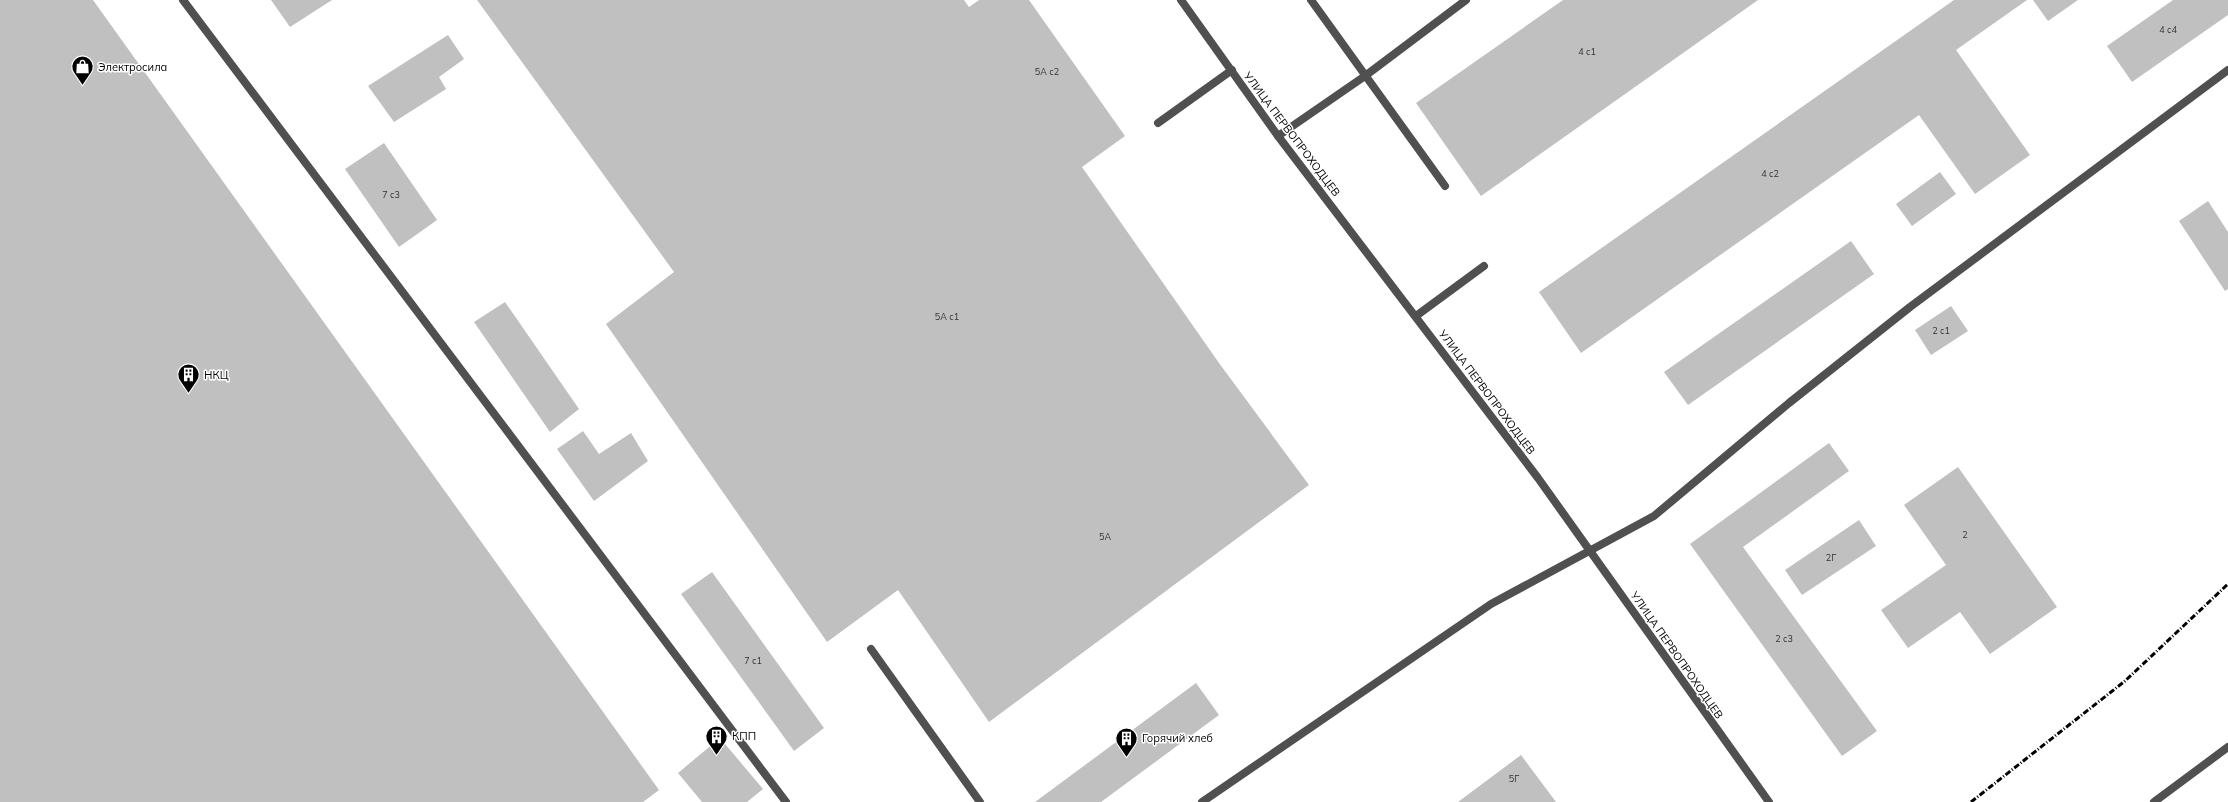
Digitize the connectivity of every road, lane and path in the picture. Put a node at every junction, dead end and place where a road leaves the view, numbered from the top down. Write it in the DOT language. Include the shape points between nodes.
graph roads {
  1 [pos="183,0"];
  2 [pos="1181,0"];
  3 [pos="1311,0"];
  4 [pos="1466,0"];
  5 [pos="1232,70"];
  6 [pos="2228,70"];
  7 [pos="1365,76"];
  8 [pos="1158,123"];
  9 [pos="1278,136"];
  10 [pos="1445,186"];
  11 [pos="1484,266"];
  12 [pos="1416,316"];
  13 [pos="1589,550"];
  14 [pos="871,649"];
  15 [pos="2228,746"];
  16 [pos="786,802"];
  17 [pos="980,802"];
  18 [pos="1202,802"];
  19 [pos="1769,802"];
  20 [pos="2154,802"];
  1 -- 16 [label="street"];
  2 -- 5 [label="street, УЛИЦА ПЕРВОПРОХОДЦЕВ"];
  3 -- 7 [label="street"];
  4 -- 7 [label="street"];
  5 -- 8 [label="street"];
  5 -- 9 [label="street, УЛИЦА ПЕРВОПРОХОДЦЕВ"];
  6 -- 13 [label="street" via="1910,307 1789,403 1654,516"];
  7 -- 9 [label="street"];
  7 -- 10 [label="street"];
  9 -- 12 [label="street, УЛИЦА ПЕРВОПРОХОДЦЕВ"];
  11 -- 12 [label="street"];
  12 -- 13 [label="street, УЛИЦА ПЕРВОПРОХОДЦЕВ"];
  13 -- 18 [label="street" via="1491,604"];
  13 -- 19 [label="street, УЛИЦА ПЕРВОПРОХОДЦЕВ"];
  14 -- 17 [label="street"];
  15 -- 20 [label="street"];
}
